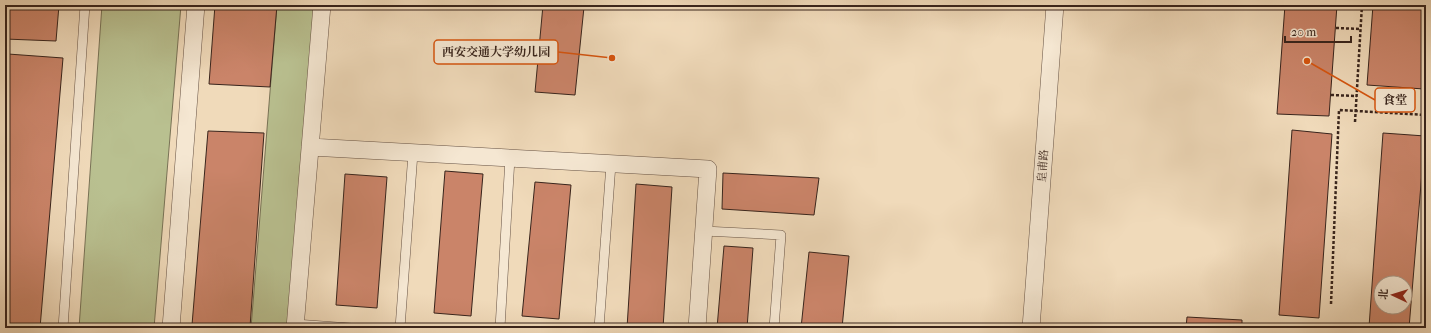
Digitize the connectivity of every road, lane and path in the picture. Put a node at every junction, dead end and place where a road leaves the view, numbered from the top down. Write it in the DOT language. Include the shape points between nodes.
graph roads {
  1 [pos="85,5"];
  2 [pos="196,5"];
  3 [pos="322,5"];
  4 [pos="1055,5"];
  5 [pos="1362,5"];
  6 [pos="1336,28"];
  7 [pos="1360,29"];
  8 [pos="1400,87"];
  9 [pos="1330,95"];
  10 [pos="1357,96"];
  11 [pos="1356,111"];
  12 [pos="1399,113"];
  13 [pos="1426,115"];
  14 [pos="1355,122"];
  15 [pos="310,147"];
  16 [pos="413,153"];
  17 [pos="510,158"];
  18 [pos="611,164"];
  19 [pos="704,231"];
  20 [pos="1331,304"];
  21 [pos="295,326"];
  22 [pos="64,328"];
  23 [pos="171,328"];
  24 [pos="351,328"];
  25 [pos="400,328"];
  26 [pos="500,328"];
  27 [pos="600,328"];
  28 [pos="697,328"];
  29 [pos="774,328"];
  30 [pos="1031,328"];
  1 -- 22 [label="lane"];
  2 -- 23 [label="street"];
  3 -- 15 [label="street"];
  4 -- 30 [label="street, 皇甫路"];
  5 -- 7 [label="path"];
  6 -- 7 [label="path"];
  7 -- 10 [label="path"];
  8 -- 12 [label="path"];
  9 -- 10 [label="path"];
  10 -- 11 [label="path"];
  11 -- 12 [label="path"];
  11 -- 14 [label="path"];
  11 -- 20 [label="path" via="1339,110"];
  12 -- 13 [label="path"];
  15 -- 16 [label="street"];
  15 -- 21 [label="street"];
  16 -- 17 [label="street"];
  16 -- 25 [label="lane"];
  17 -- 18 [label="street"];
  17 -- 26 [label="lane"];
  18 -- 19 [label="street" via="708,169"];
  18 -- 27 [label="lane"];
  19 -- 28 [label="street"];
  19 -- 29 [label="lane" via="781,235"];
  21 -- 24 [label="lane"];
}
